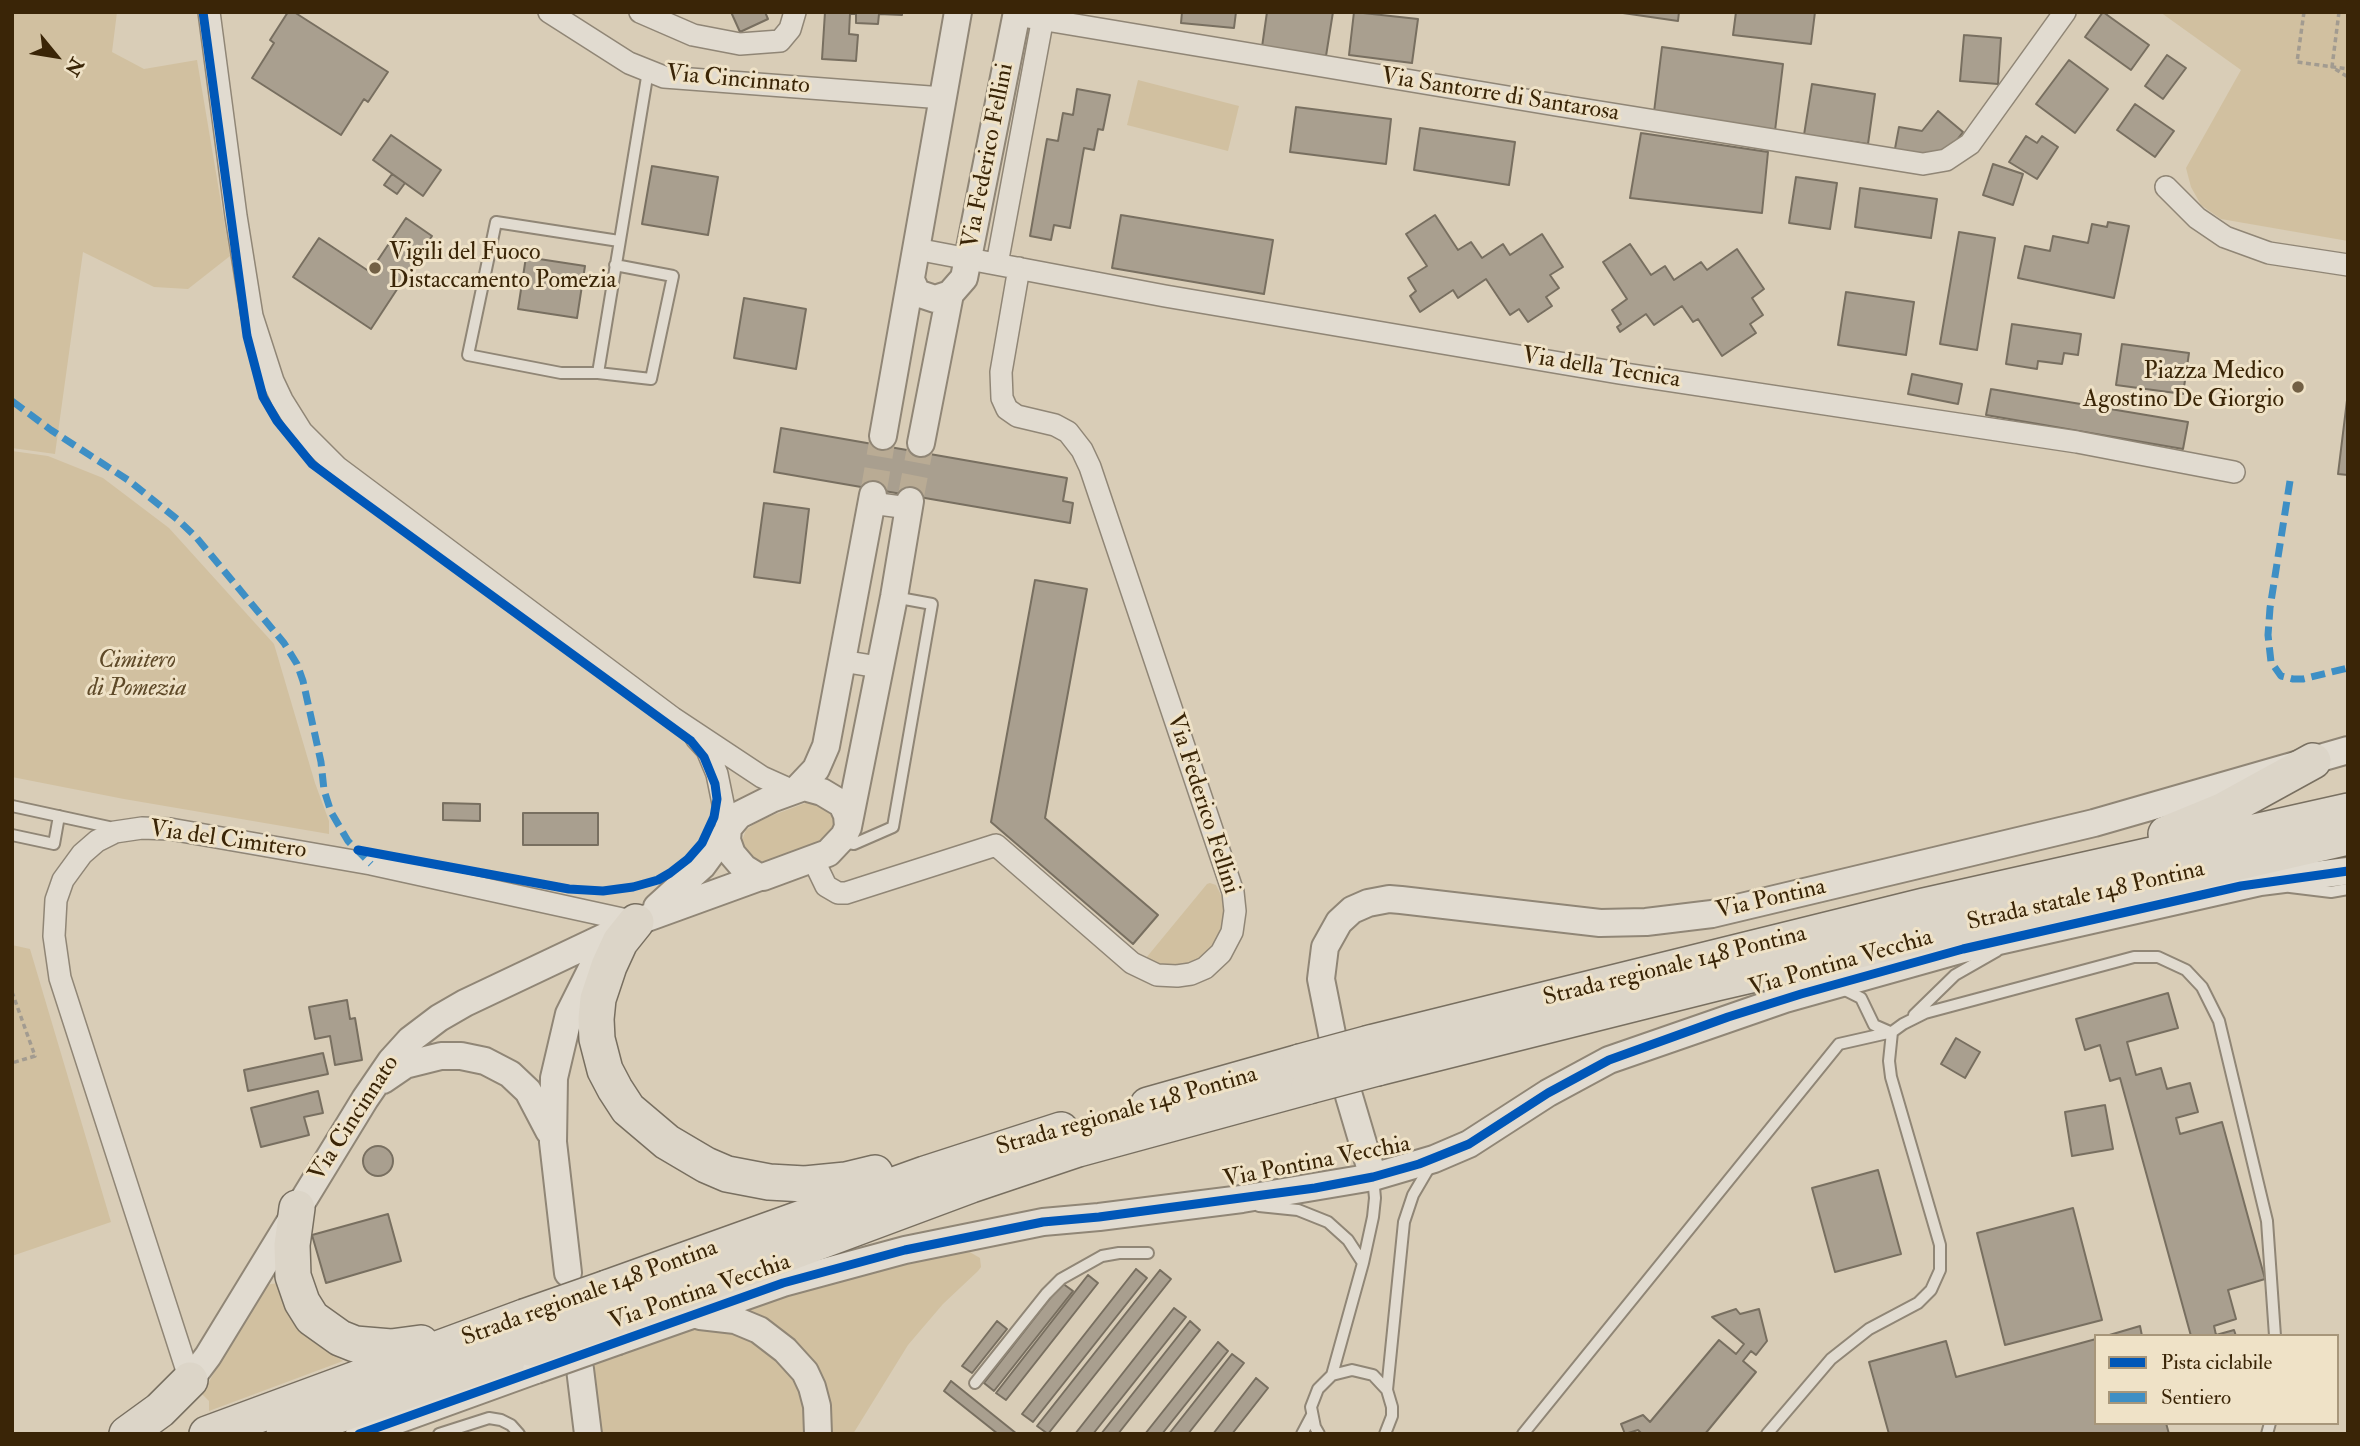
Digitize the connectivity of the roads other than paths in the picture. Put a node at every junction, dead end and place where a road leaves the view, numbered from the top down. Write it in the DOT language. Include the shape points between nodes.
graph roads {
  1 [pos="209,12"];
  2 [pos="549,12"];
  3 [pos="640,12"];
  4 [pos="794,12"];
  5 [pos="958,12"];
  6 [pos="2065,12"];
  7 [pos="1016,13"];
  8 [pos="1043,16"];
  9 [pos="648,71"];
  10 [pos="943,98"];
  11 [pos="2166,187"];
  12 [pos="618,241"];
  13 [pos="916,249"];
  14 [pos="969,259"];
  15 [pos="997,264"];
  16 [pos="615,265"];
  17 [pos="2348,265"];
  18 [pos="1019,268"];
  19 [pos="911,280"];
  20 [pos="950,294"];
  21 [pos="598,373"];
  22 [pos="883,436"];
  23 [pos="921,443"];
  24 [pos="2234,472"];
  25 [pos="872,499"];
  26 [pos="909,505"];
  27 [pos="894,597"];
  28 [pos="842,661"];
  29 [pos="878,667"];
  30 [pos="673,718"];
  31 [pos="2348,750"];
  32 [pos="2313,761"];
  33 [pos="795,789"];
  34 [pos="12,806"];
  35 [pos="2348,811"];
  36 [pos="59,816"];
  37 [pos="125,830"];
  38 [pos="727,830"];
  39 [pos="844,834"];
  40 [pos="12,835"];
  41 [pos="2348,837"];
  42 [pos="813,859"];
  43 [pos="2256,871"];
  44 [pos="2348,871"];
  45 [pos="2072,873"];
  46 [pos="760,877"];
  47 [pos="2348,890"];
  48 [pos="575,909"];
  49 [pos="636,922"];
  50 [pos="2039,932"];
  51 [pos="580,948"];
  52 [pos="1832,985"];
  53 [pos="1909,1020"];
  54 [pos="1892,1032"];
  55 [pos="1332,1034"];
  56 [pos="1373,1055"];
  57 [pos="1305,1074"];
  58 [pos="1349,1096"];
  59 [pos="365,1099"];
  60 [pos="1069,1127"];
  61 [pos="553,1142"];
  62 [pos="1434,1159"];
  63 [pos="1373,1177"];
  64 [pos="1214,1202"];
  65 [pos="296,1208"];
  66 [pos="1148,1253"];
  67 [pos="1363,1263"];
  68 [pos="568,1272"];
  69 [pos="691,1315"];
  70 [pos="613,1316"];
  71 [pos="490,1330"];
  72 [pos="2275,1334"];
  73 [pos="530,1345"];
  74 [pos="580,1369"];
  75 [pos="1332,1375"];
  76 [pos="190,1380"];
  77 [pos="975,1383"];
  78 [pos="1387,1390"];
  79 [pos="1312,1415"];
  80 [pos="437,1420"];
  81 [pos="127,1434"];
  82 [pos="207,1434"];
  83 [pos="284,1434"];
  84 [pos="310,1434"];
  85 [pos="359,1434"];
  86 [pos="519,1434"];
  87 [pos="587,1434"];
  88 [pos="818,1434"];
  89 [pos="1301,1434"];
  90 [pos="1319,1434"];
  91 [pos="1385,1434"];
  92 [pos="1523,1434"];
  93 [pos="1767,1434"];
  1 -- 30 [label="street" via="247,293 265,361 292,418 313,446 338,467"];
  2 -- 9 [label="street, Via Cincinnato"];
  3 -- 4 [label="street" via="693,35 740,44 780,41 790,29"];
  5 -- 10 [label="street"];
  6 -- 8 [label="street, Via Santorre di Santarosa" via="1976,137 1946,160 1915,163"];
  7 -- 8 [label="street, Via Santorre di Santarosa"];
  7 -- 14 [label="street, Via Federico Fellini"];
  8 -- 15 [label="street, Via Federico Fellini"];
  9 -- 10 [label="street, Via Cincinnato" via="688,79"];
  9 -- 12 [label="lane"];
  10 -- 13 [label="street"];
  11 -- 17 [label="street" via="2197,218 2225,237 2269,253"];
  12 -- 16 [label="lane"];
  12 -- 21 [label="lane" via="496,222 468,355 562,373"];
  13 -- 14 [label="street, Via della Tecnica"];
  13 -- 19 [label="street"];
  14 -- 15 [label="street, Via della Tecnica"];
  14 -- 20 [label="street, Via Federico Fellini" via="961,283"];
  15 -- 18 [label="street, Via della Tecnica"];
  16 -- 21 [label="lane"];
  16 -- 21 [label="lane" via="673,276 650,379"];
  18 -- 24 [label="street, Via della Tecnica" via="1607,371 2077,442"];
  18 -- 42 [label="street, Via Federico Fellini" via="1001,372 1002,398 1017,416 1068,432 1090,467 1233,892 1232,932 1221,953 1205,968 1191,974 1157,975 1132,963 996,845 842,893 823,883"];
  19 -- 20 [label="street" via="915,290 928,298"];
  19 -- 22 [label="street"];
  20 -- 23 [label="street, Via Federico Fellini"];
  25 -- 26 [label="street"];
  25 -- 28 [label="street"];
  26 -- 27 [label="street"];
  27 -- 29 [label="street"];
  27 -- 39 [label="lane" via="932,604 893,827 854,844"];
  28 -- 29 [label="street"];
  28 -- 33 [label="street" via="824,753 816,769"];
  29 -- 39 [label="street"];
  30 -- 33 [label="street" via="762,777"];
  30 -- 38 [label="street" via="699,740 711,760 722,792"];
  31 -- 32 [label="street"];
  32 -- 45 [label="highway" via="2207,818"];
  32 -- 55 [label="street, Via Pontina" via="2094,823 1702,916 1600,923 1401,900 1368,903 1339,922 1325,947 1321,979"];
  33 -- 38 [label="street" via="747,810"];
  33 -- 39 [label="street" via="812,788 838,801 846,810"];
  34 -- 36 [label="lane"];
  35 -- 45 [label="highway, Strada statale 148 Pontina"];
  36 -- 37 [label="lane"];
  36 -- 40 [label="lane" via="54,844"];
  37 -- 48 [label="street, Via del Cimitero" via="170,829 226,838"];
  37 -- 76 [label="street, Via del Cimitero" via="92,844 63,880 54,911 55,950 60,978"];
  38 -- 46 [label="street" via="734,857"];
  38 -- 49 [label="street, Via Cincinnato" via="695,874"];
  39 -- 42 [label="street" via="828,853"];
  41 -- 43 [label="highway, Strada statale 148 Pontina"];
  42 -- 46 [label="street"];
  43 -- 44 [label="street"];
  43 -- 47 [label="lane" via="2318,892"];
  43 -- 50 [label="highway"];
  43 -- 56 [label="highway, Strada statale 148 Pontina"];
  45 -- 56 [label="highway, Strada regionale 148 Pontina" via="1714,956"];
  46 -- 49 [label="street, Via Cincinnato"];
  48 -- 49 [label="street, Via del Cimitero"];
  48 -- 51 [label="street" via="586,926"];
  49 -- 51 [label="street, Via Cincinnato"];
  49 -- 60 [label="highway" via="615,951 598,999 596,1029 602,1060 621,1100 636,1116 667,1142 716,1170 779,1183 825,1183"];
  49 -- 61 [label="street" via="598,958 569,1014 554,1078"];
  50 -- 52 [label="street, Via Pontina Vecchia"];
  50 -- 53 [label="lane" via="1955,975"];
  51 -- 59 [label="street, Via Cincinnato" via="465,1003 423,1029 397,1053"];
  52 -- 54 [label="lane" via="1861,998 1874,1025"];
  52 -- 62 [label="street, Via Pontina Vecchia" via="1609,1060 1484,1136"];
  53 -- 54 [label="lane"];
  53 -- 72 [label="lane" via="2134,957 2167,960 2195,978 2218,1021 2260,1188 2269,1237"];
  54 -- 92 [label="lane" via="1839,1044"];
  54 -- 93 [label="lane" via="1891,1077 1940,1245 1940,1270 1931,1290 1918,1303 1869,1329 1831,1359"];
  56 -- 57 [label="highway, Strada regionale 148 Pontina, bridge"];
  57 -- 60 [label="highway, Strada regionale 148 Pontina"];
  57 -- 70 [label="highway, Strada regionale 148 Pontina" via="971,1185"];
  58 -- 63 [label="street"];
  59 -- 61 [label="street" via="393,1072 415,1061 441,1056 474,1058 510,1074 528,1091"];
  59 -- 65 [label="street, Via Cincinnato"];
  60 -- 70 [label="highway, Strada regionale 148 Pontina" via="925,1174"];
  61 -- 68 [label="street"];
  62 -- 63 [label="street, Via Pontina Vecchia"];
  62 -- 78 [label="lane" via="1404,1222"];
  63 -- 64 [label="street, Via Pontina Vecchia"];
  63 -- 67 [label="lane" via="1374,1209"];
  64 -- 67 [label="lane" via="1297,1210 1321,1217 1341,1233"];
  64 -- 69 [label="street, Via Pontina Vecchia" via="1043,1222 905,1250 783,1283"];
  65 -- 71 [label="highway" via="292,1257 297,1292 312,1318 333,1334 364,1345 391,1347"];
  65 -- 76 [label="street, Via Cincinnato"];
  66 -- 77 [label="lane" via="1102,1256 1061,1279"];
  67 -- 75 [label="lane"];
  69 -- 70 [label="street, Via Pontina Vecchia"];
  69 -- 88 [label="street" via="735,1320 759,1330 785,1350 812,1387"];
  70 -- 73 [label="highway, Strada regionale 148 Pontina, bridge"];
  71 -- 73 [label="highway, Strada regionale 148 Pontina"];
  71 -- 82 [label="highway, Strada regionale 148 Pontina"];
  73 -- 80 [label="street"];
  73 -- 83 [label="highway, Strada regionale 148 Pontina"];
  74 -- 87 [label="street"];
  75 -- 78 [label="lane" via="1363,1371"];
  75 -- 79 [label="lane" via="1318,1389"];
  76 -- 81 [label="highway"];
  78 -- 91 [label="lane" via="1392,1416"];
  79 -- 89 [label="lane"];
  79 -- 90 [label="lane"];
  80 -- 84 [label="highway"];
  80 -- 85 [label="street"];
  80 -- 86 [label="lane" via="501,1420"];
}
